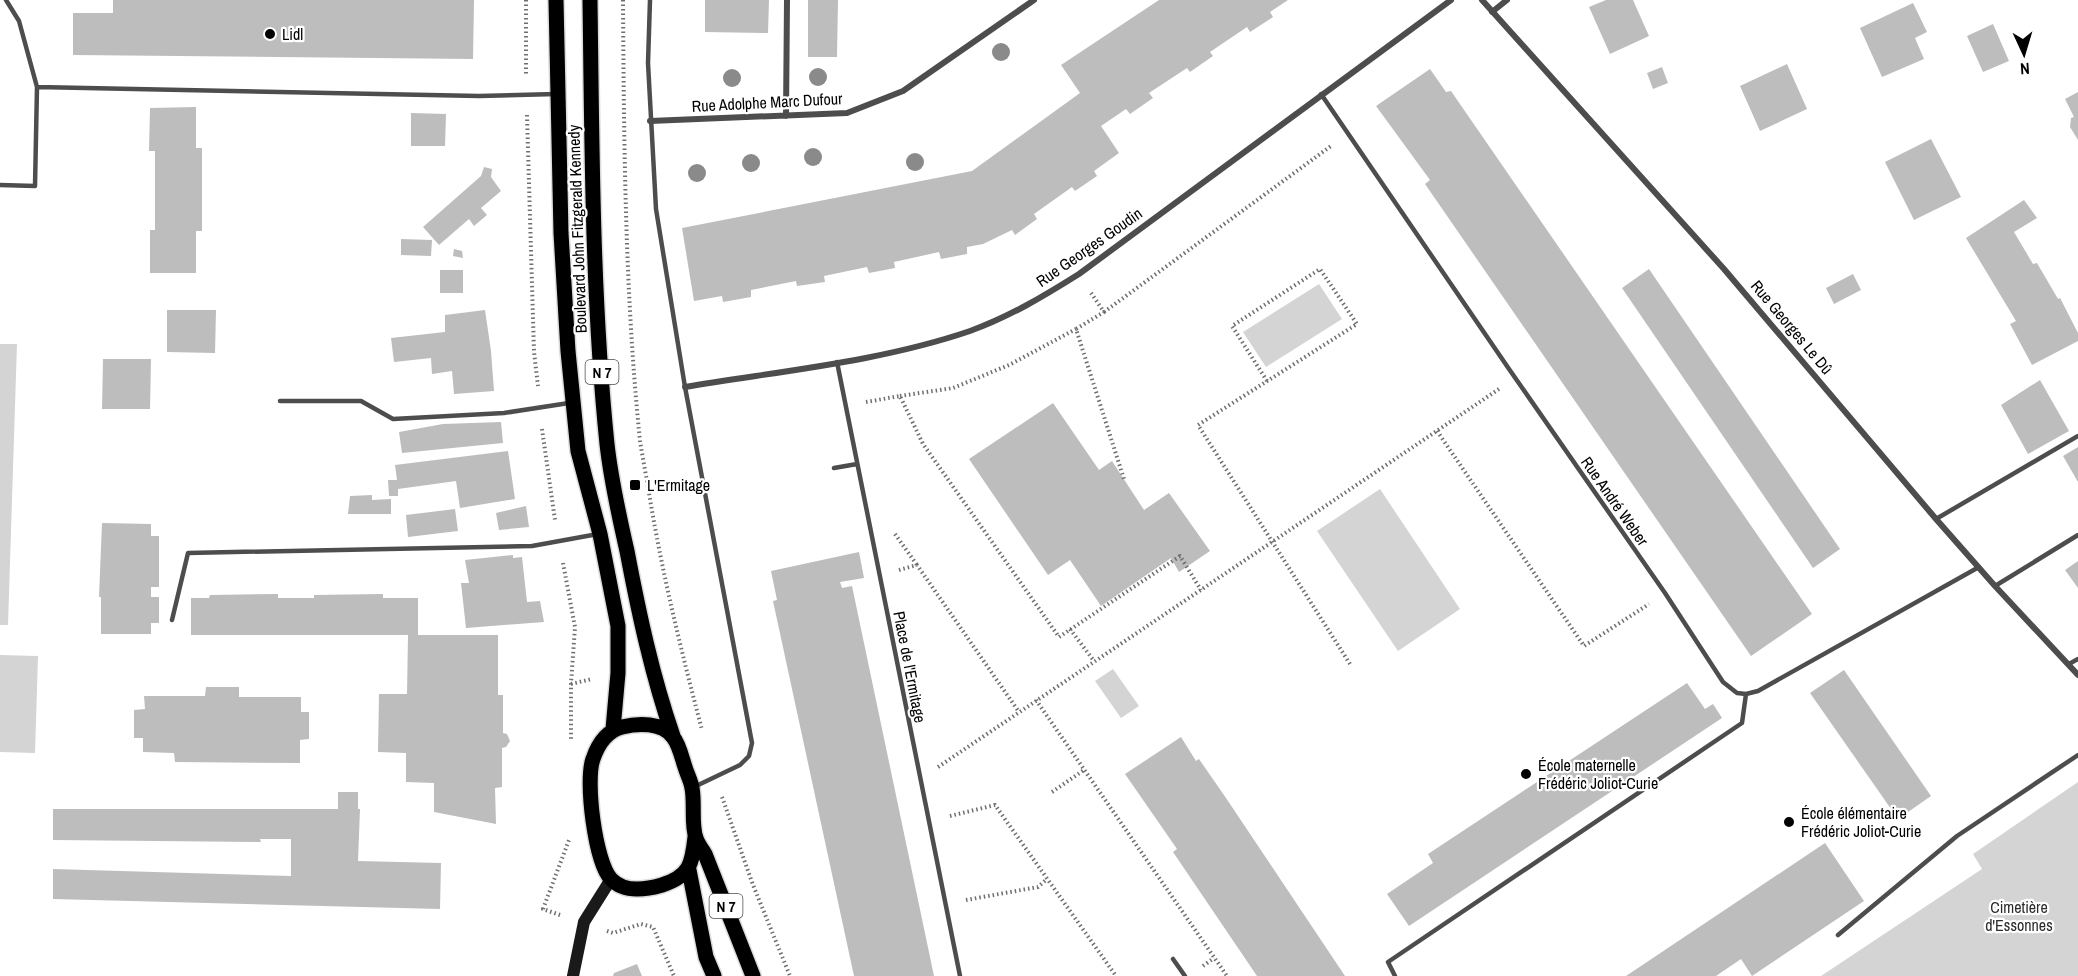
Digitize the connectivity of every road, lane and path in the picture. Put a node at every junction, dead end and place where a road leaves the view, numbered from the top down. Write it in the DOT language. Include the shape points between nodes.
graph roads {
  1 [pos="6,0"];
  2 [pos="556,0"];
  3 [pos="590,0"];
  4 [pos="623,0"];
  5 [pos="650,0"];
  6 [pos="787,0"];
  7 [pos="1034,0"];
  8 [pos="1451,0"];
  9 [pos="1482,0"];
  10 [pos="1507,0"];
  11 [pos="1492,12"];
  12 [pos="37,87"];
  13 [pos="557,94"];
  14 [pos="1321,94"];
  15 [pos="786,116"];
  16 [pos="650,122"];
  17 [pos="1348,133"];
  18 [pos="0,185"];
  19 [pos="1079,274"];
  20 [pos="1104,312"];
  21 [pos="1076,329"];
  22 [pos="837,362"];
  23 [pos="1509,369"];
  24 [pos="1268,381"];
  25 [pos="685,387"];
  26 [pos="900,396"];
  27 [pos="280,401"];
  28 [pos="572,403"];
  29 [pos="845,405"];
  30 [pos="1437,430"];
  31 [pos="2078,436"];
  32 [pos="857,464"];
  33 [pos="834,468"];
  34 [pos="1124,479"];
  35 [pos="1936,519"];
  36 [pos="600,534"];
  37 [pos="2078,535"];
  38 [pos="1271,542"];
  39 [pos="1979,567"];
  40 [pos="879,575"];
  41 [pos="1995,586"];
  42 [pos="1201,590"];
  43 [pos="1665,593"];
  44 [pos="172,620"];
  45 [pos="1070,629"];
  46 [pos="2078,659"];
  47 [pos="1094,661"];
  48 [pos="1350,664"];
  49 [pos="2069,664"];
  50 [pos="2078,675"];
  51 [pos="1746,694"];
  52 [pos="1036,700"];
  53 [pos="1019,712"];
  54 [pos="613,729"];
  55 [pos="704,735"];
  56 [pos="673,736"];
  57 [pos="2078,755"];
  58 [pos="1084,770"];
  59 [pos="715,777"];
  60 [pos="920,779"];
  61 [pos="692,788"];
  62 [pos="1052,792"];
  63 [pos="928,821"];
  64 [pos="695,837"];
  65 [pos="689,870"];
  66 [pos="611,879"];
  67 [pos="1047,879"];
  68 [pos="945,904"];
  69 [pos="1838,936"];
  70 [pos="1173,959"];
  71 [pos="1182,975"];
  72 [pos="573,976"];
  73 [pos="714,976"];
  74 [pos="753,976"];
  75 [pos="790,976"];
  76 [pos="960,976"];
  77 [pos="1116,976"];
  78 [pos="1227,976"];
  79 [pos="1395,976"];
  1 -- 12 [label="lane" via="19,21"];
  2 -- 13 [label="main road, Boulevard John Fitzgerald Kennedy / N 7"];
  3 -- 56 [label="main road, Boulevard John Fitzgerald Kennedy / N 7" via="594,229 608,446 651,668"];
  4 -- 55 [label="path" via="631,314 641,443 657,541"];
  5 -- 16 [label="lane"];
  6 -- 15 [label="street"];
  7 -- 15 [label="street, Rue Adolphe Marc Dufour" via="903,91 847,113"];
  8 -- 14 [label="street, Rue Georges Goudin"];
  9 -- 11 [label="street, Rue Georges Le Dû"];
  10 -- 11 [label="street"];
  11 -- 35 [label="street, Rue Georges Le Dû" via="1724,269"];
  12 -- 13 [label="lane" via="479,96"];
  12 -- 18 [label="lane" via="34,186"];
  13 -- 28 [label="main road, Boulevard John Fitzgerald Kennedy / N 7"];
  14 -- 17 [label="lane, Rue André Weber"];
  14 -- 19 [label="street, Rue Georges Goudin"];
  15 -- 16 [label="street, Rue Adolphe Marc Dufour"];
  16 -- 25 [label="lane" via="656,209"];
  17 -- 20 [label="path"];
  17 -- 23 [label="lane, Rue André Weber"];
  19 -- 20 [label="path"];
  19 -- 22 [label="street, Rue Georges Goudin" via="1026,307 972,330 912,349"];
  20 -- 21 [label="path"];
  21 -- 26 [label="path" via="1009,365 953,388"];
  21 -- 34 [label="path"];
  22 -- 25 [label="street, Rue Georges Goudin"];
  22 -- 29 [label="lane, Place de l'Ermitage"];
  23 -- 30 [label="path" via="1498,390"];
  23 -- 43 [label="lane, Rue André Weber"];
  24 -- 24 [label="path" via="1357,324 1320,269 1232,326"];
  24 -- 38 [label="path" via="1198,425"];
  25 -- 59 [label="lane" via="752,743 749,756 740,765"];
  26 -- 29 [label="path"];
  26 -- 45 [label="path" via="923,444 1059,637"];
  27 -- 28 [label="lane" via="361,400 393,418 504,413"];
  28 -- 36 [label="main road, Boulevard John Fitzgerald Kennedy / N 7" via="578,451"];
  29 -- 32 [label="lane, Place de l'Ermitage"];
  30 -- 38 [label="path"];
  30 -- 43 [label="path" via="1584,646"];
  31 -- 35 [label="lane"];
  32 -- 33 [label="lane"];
  32 -- 40 [label="lane, Place de l'Ermitage"];
  35 -- 39 [label="street, Rue Georges Le Dû"];
  36 -- 44 [label="lane" via="532,546 188,553"];
  36 -- 54 [label="main road, Boulevard John Fitzgerald Kennedy / N 7" via="618,626"];
  37 -- 41 [label="lane"];
  38 -- 42 [label="path"];
  38 -- 48 [label="path"];
  39 -- 41 [label="street, Rue Georges Le Dû"];
  39 -- 51 [label="lane" via="1758,691"];
  40 -- 53 [label="path" via="917,566"];
  40 -- 60 [label="lane, Place de l'Ermitage"];
  41 -- 49 [label="street, Rue Georges Le Dû"];
  42 -- 45 [label="path" via="1179,556"];
  42 -- 47 [label="path"];
  43 -- 51 [label="lane, Rue André Weber" via="1723,682 1737,693"];
  45 -- 47 [label="path"];
  46 -- 49 [label="lane"];
  47 -- 52 [label="path"];
  49 -- 50 [label="street, Rue Georges Le Dû"];
  51 -- 79 [label="lane" via="1742,723 1388,962"];
  52 -- 53 [label="path"];
  52 -- 58 [label="path"];
  53 -- 60 [label="path"];
  54 -- 56 [label="main road" via="637,723 656,726"];
  54 -- 66 [label="main road" via="597,749 590,769 597,846"];
  56 -- 61 [label="main road, Boulevard John Fitzgerald Kennedy / N 7"];
  57 -- 69 [label="lane" via="1957,836"];
  58 -- 62 [label="path"];
  58 -- 78 [label="path"];
  59 -- 61 [label="lane"];
  59 -- 75 [label="path"];
  60 -- 63 [label="lane, Place de l'Ermitage"];
  61 -- 64 [label="main road, Boulevard John Fitzgerald Kennedy / N 7"];
  63 -- 67 [label="path" via="995,805"];
  63 -- 68 [label="lane, Place de l'Ermitage"];
  64 -- 65 [label="main road, Boulevard John Fitzgerald Kennedy / N 7"];
  64 -- 74 [label="main road, N 7"];
  65 -- 66 [label="main road" via="648,889 626,888"];
  65 -- 73 [label="main road, N 7" via="706,957"];
  66 -- 72 [label="main road" via="584,922"];
  67 -- 68 [label="path" via="1038,887"];
  67 -- 77 [label="path"];
  68 -- 76 [label="lane, Place de l'Ermitage"];
  70 -- 71 [label="lane"];
}
